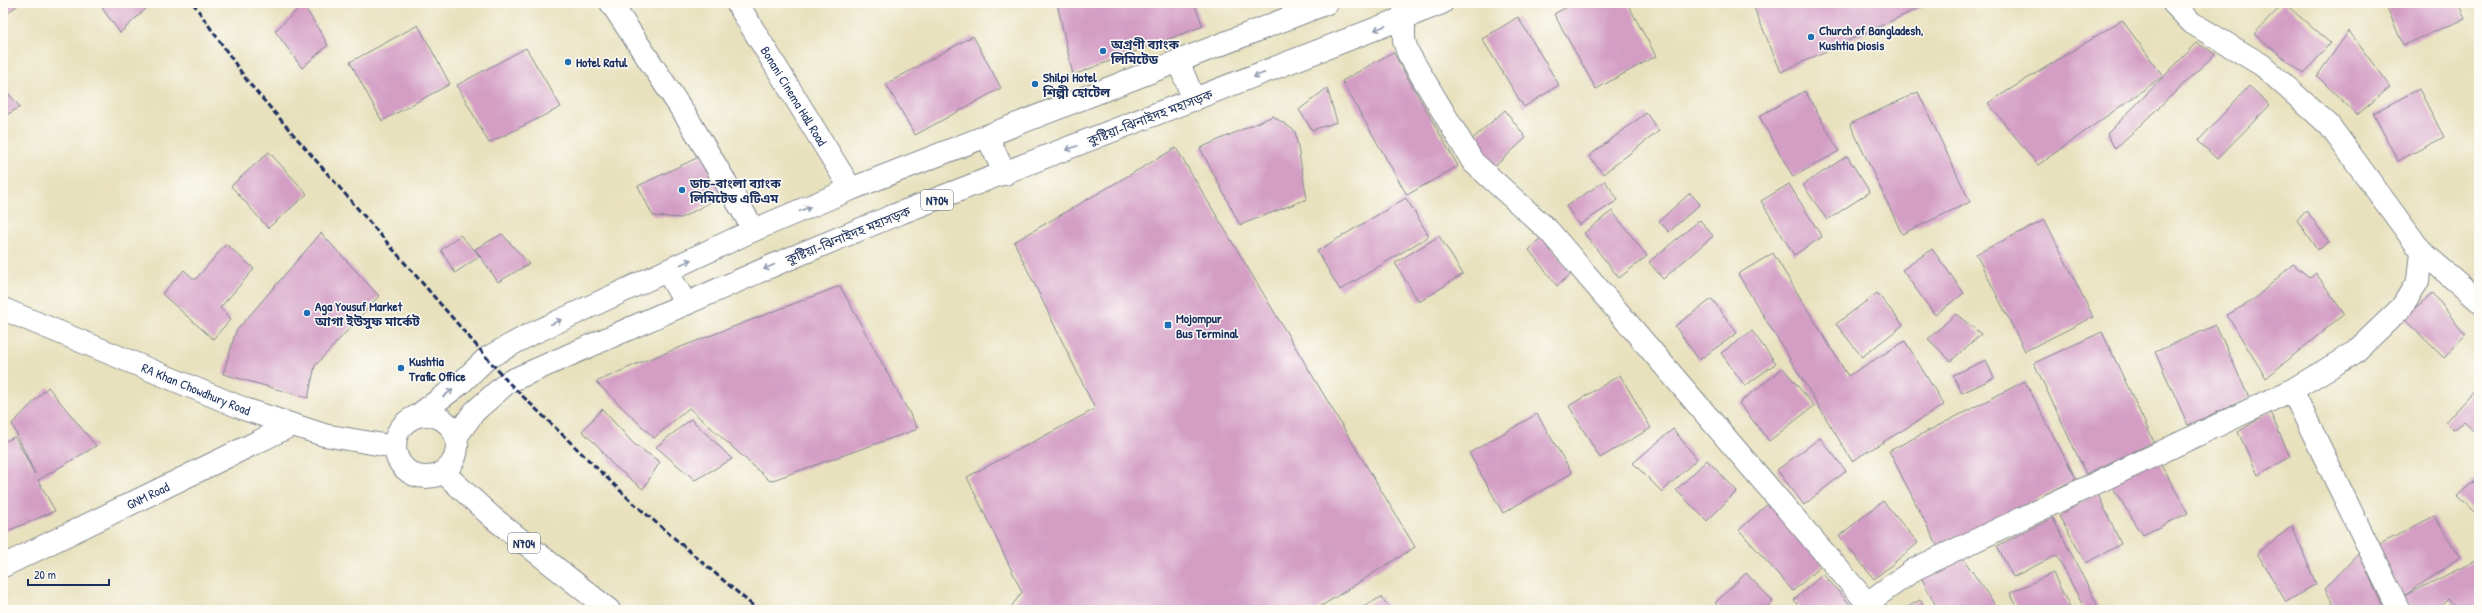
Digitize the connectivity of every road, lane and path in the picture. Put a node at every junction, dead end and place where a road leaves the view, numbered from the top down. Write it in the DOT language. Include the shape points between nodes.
graph roads {
  1 [pos="610,3"];
  2 [pos="737,3"];
  3 [pos="1327,3"];
  4 [pos="1442,3"];
  5 [pos="2173,3"];
  6 [pos="1404,11"];
  7 [pos="1178,61"];
  8 [pos="1194,100"];
  9 [pos="987,136"];
  10 [pos="1005,174"];
  11 [pos="851,189"];
  12 [pos="754,230"];
  13 [pos="2421,251"];
  14 [pos="667,271"];
  15 [pos="2479,301"];
  16 [pos="686,304"];
  17 [pos="3,309"];
  18 [pos="2292,390"];
  19 [pos="417,416"];
  20 [pos="292,425"];
  21 [pos="456,437"];
  22 [pos="395,447"];
  23 [pos="444,472"];
  24 [pos="3,566"];
  25 [pos="1867,607"];
  26 [pos="609,610"];
  27 [pos="2399,610"];
  1 -- 12 [label="main road" via="688,119"];
  2 -- 11 [label="main road, Bonani Cinema Hall Road"];
  3 -- 7 [label="main road"];
  4 -- 6 [label="main road, কুষ্টিয়া-ঝিনাইদহ মহাসড়ক / N704"];
  5 -- 13 [label="main road" via="2192,23 2262,65 2330,125"];
  6 -- 8 [label="main road, কুষ্টিয়া-ঝিনাইদহ মহাসড়ক / N704, one-way"];
  6 -- 25 [label="main road" via="1404,41 1408,53 1473,162 1549,231"];
  7 -- 8 [label="main road"];
  7 -- 9 [label="main road"];
  8 -- 10 [label="main road, কুষ্টিয়া-ঝিনাইদহ মহাসড়ক / N704, one-way"];
  9 -- 10 [label="main road"];
  9 -- 11 [label="main road"];
  10 -- 16 [label="main road, কুষ্টিয়া-ঝিনাইদহ মহাসড়ক / N704, one-way" via="876,223"];
  12 -- 11 [label="main road, one-way"];
  14 -- 12 [label="main road, one-way"];
  13 -- 15 [label="main road"];
  13 -- 18 [label="main road" via="2418,281 2401,308 2354,353"];
  14 -- 16 [label="main road"];
  19 -- 14 [label="main road, one-way" via="460,384 487,358 527,336"];
  16 -- 21 [label="main road, কুষ্টিয়া-ঝিনাইদহ মহাসড়ক / N704" via="508,382 474,412"];
  17 -- 20 [label="main road, RA Khan Chowdhury Road" via="246,410"];
  18 -- 25 [label="main road" via="1915,569"];
  18 -- 27 [label="main road"];
  19 -- 21 [label="main road" via="435,416 444,421"];
  19 -- 22 [label="main road" via="403,425"];
  20 -- 22 [label="main road, RA Khan Chowdhury Road" via="324,435"];
  20 -- 24 [label="main road, GNM Road"];
  21 -- 23 [label="main road" via="456,457"];
  22 -- 23 [label="main road" via="400,463 412,474 428,478"];
  23 -- 26 [label="main road, N704" via="492,517"];
}
